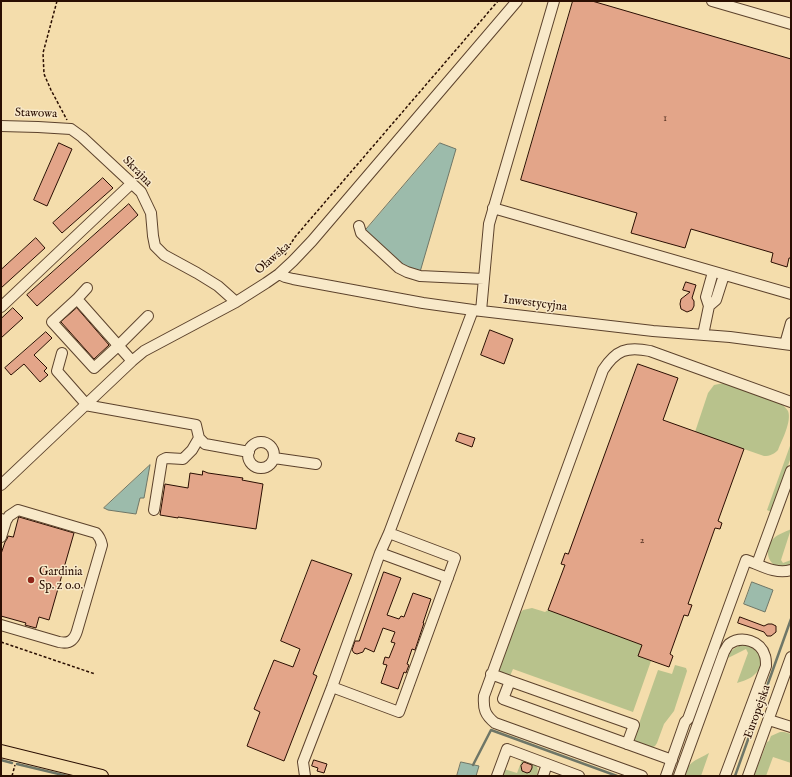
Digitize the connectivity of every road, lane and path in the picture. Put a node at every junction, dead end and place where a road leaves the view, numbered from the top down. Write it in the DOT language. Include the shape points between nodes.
graph roads {
  1 [pos="57,1"];
  2 [pos="498,1"];
  3 [pos="517,1"];
  4 [pos="554,1"];
  5 [pos="712,1"];
  6 [pos="791,24"];
  7 [pos="1,126"];
  8 [pos="71,129"];
  9 [pos="132,183"];
  10 [pos="493,208"];
  11 [pos="359,226"];
  12 [pos="285,256"];
  13 [pos="713,272"];
  14 [pos="279,274"];
  15 [pos="724,275"];
  16 [pos="484,279"];
  17 [pos="87,288"];
  18 [pos="791,294"];
  19 [pos="77,299"];
  20 [pos="236,302"];
  21 [pos="709,306"];
  22 [pos="1,307"];
  23 [pos="477,310"];
  24 [pos="148,316"];
  25 [pos="791,323"];
  26 [pos="703,335"];
  27 [pos="788,344"];
  28 [pos="118,346"];
  29 [pos="62,353"];
  30 [pos="132,361"];
  31 [pos="791,402"];
  32 [pos="86,405"];
  33 [pos="199,438"];
  34 [pos="249,452"];
  35 [pos="274,458"];
  36 [pos="316,464"];
  37 [pos="791,470"];
  38 [pos="1,485"];
  39 [pos="154,510"];
  40 [pos="3,520"];
  41 [pos="389,533"];
  42 [pos="1,537"];
  43 [pos="380,553"];
  44 [pos="757,564"];
  45 [pos="791,570"];
  46 [pos="448,578"];
  47 [pos="1,625"];
  48 [pos="1,642"];
  49 [pos="791,657"];
  50 [pos="95,674"];
  51 [pos="492,674"];
  52 [pos="510,681"];
  53 [pos="332,687"];
  54 [pos="769,720"];
  55 [pos="791,727"];
  56 [pos="627,744"];
  57 [pos="1,751"];
  58 [pos="17,755"];
  59 [pos="672,760"];
  60 [pos="547,764"];
  61 [pos="12,776"];
  62 [pos="102,776"];
  63 [pos="305,776"];
  64 [pos="497,776"];
  65 [pos="543,776"];
  66 [pos="579,776"];
  67 [pos="642,776"];
  68 [pos="666,776"];
  69 [pos="679,776"];
  70 [pos="725,776"];
  71 [pos="748,776"];
  1 -- 8 [label="path" via="43,53 44,74"];
  2 -- 12 [label="path" via="295,237"];
  3 -- 14 [label="street, Oławska" via="316,236"];
  4 -- 10 [label="street"];
  5 -- 6 [label="street"];
  7 -- 8 [label="street, Stawowa"];
  8 -- 9 [label="street, Skrajna"];
  9 -- 20 [label="street, Skrajna" via="142,192 151,213 155,246 164,255 218,286"];
  9 -- 22 [label="street"];
  10 -- 13 [label="street"];
  10 -- 16 [label="street"];
  11 -- 16 [label="street" via="361,233 399,268 407,272 420,276"];
  13 -- 15 [label="street"];
  13 -- 21 [label="street" via="706,297"];
  14 -- 20 [label="street, Oławska"];
  14 -- 23 [label="street, Inwestycyjna" via="293,279 423,303"];
  15 -- 18 [label="street"];
  15 -- 21 [label="street" via="716,300"];
  16 -- 23 [label="street"];
  17 -- 19 [label="street"];
  19 -- 28 [label="street"];
  19 -- 28 [label="street" via="52,322 94,368"];
  20 -- 30 [label="street, Oławska" via="144,351"];
  21 -- 26 [label="street"];
  23 -- 26 [label="street, Inwestycyjna"];
  23 -- 41 [label="street"];
  24 -- 28 [label="street"];
  25 -- 27 [label="street"];
  26 -- 27 [label="street, Inwestycyjna"];
  28 -- 30 [label="street"];
  29 -- 32 [label="street" via="53,371"];
  30 -- 32 [label="street, Oławska"];
  31 -- 51 [label="street" via="639,348 617,353 609,360 603,370"];
  32 -- 33 [label="street" via="196,425"];
  32 -- 38 [label="street, Oławska"];
  33 -- 34 [label="street" via="205,444"];
  33 -- 39 [label="street" via="184,459 162,460"];
  34 -- 35 [label="street" via="254,444 262,442 270,446"];
  34 -- 35 [label="street" via="249,460 258,468 266,467"];
  35 -- 36 [label="street"];
  37 -- 44 [label="street"];
  40 -- 42 [label="street"];
  40 -- 47 [label="street" via="18,510 96,533 102,545 76,636 72,640 68,643 58,642"];
  41 -- 43 [label="street"];
  41 -- 46 [label="street" via="455,558"];
  43 -- 46 [label="street"];
  43 -- 53 [label="street"];
  44 -- 45 [label="street" via="777,571"];
  44 -- 59 [label="street" via="746,560"];
  46 -- 53 [label="street" via="399,712"];
  48 -- 50 [label="path"];
  49 -- 54 [label="street, Europejska"];
  51 -- 52 [label="street"];
  51 -- 67 [label="street" via="483,704 489,718 495,723"];
  52 -- 56 [label="street" via="504,699"];
  52 -- 56 [label="street" via="634,725"];
  53 -- 63 [label="street" via="303,762"];
  54 -- 55 [label="street"];
  54 -- 71 [label="street, Europejska"];
  56 -- 59 [label="street"];
  57 -- 58 [label="main road"];
  58 -- 61 [label="path"];
  58 -- 62 [label="main road"];
  59 -- 68 [label="street"];
  60 -- 64 [label="street" via="507,749"];
  60 -- 65 [label="street"];
  60 -- 66 [label="street"];
  69 -- 70 [label="street" via="724,652 728,645 735,641 750,641 763,651 766,666"];
}
